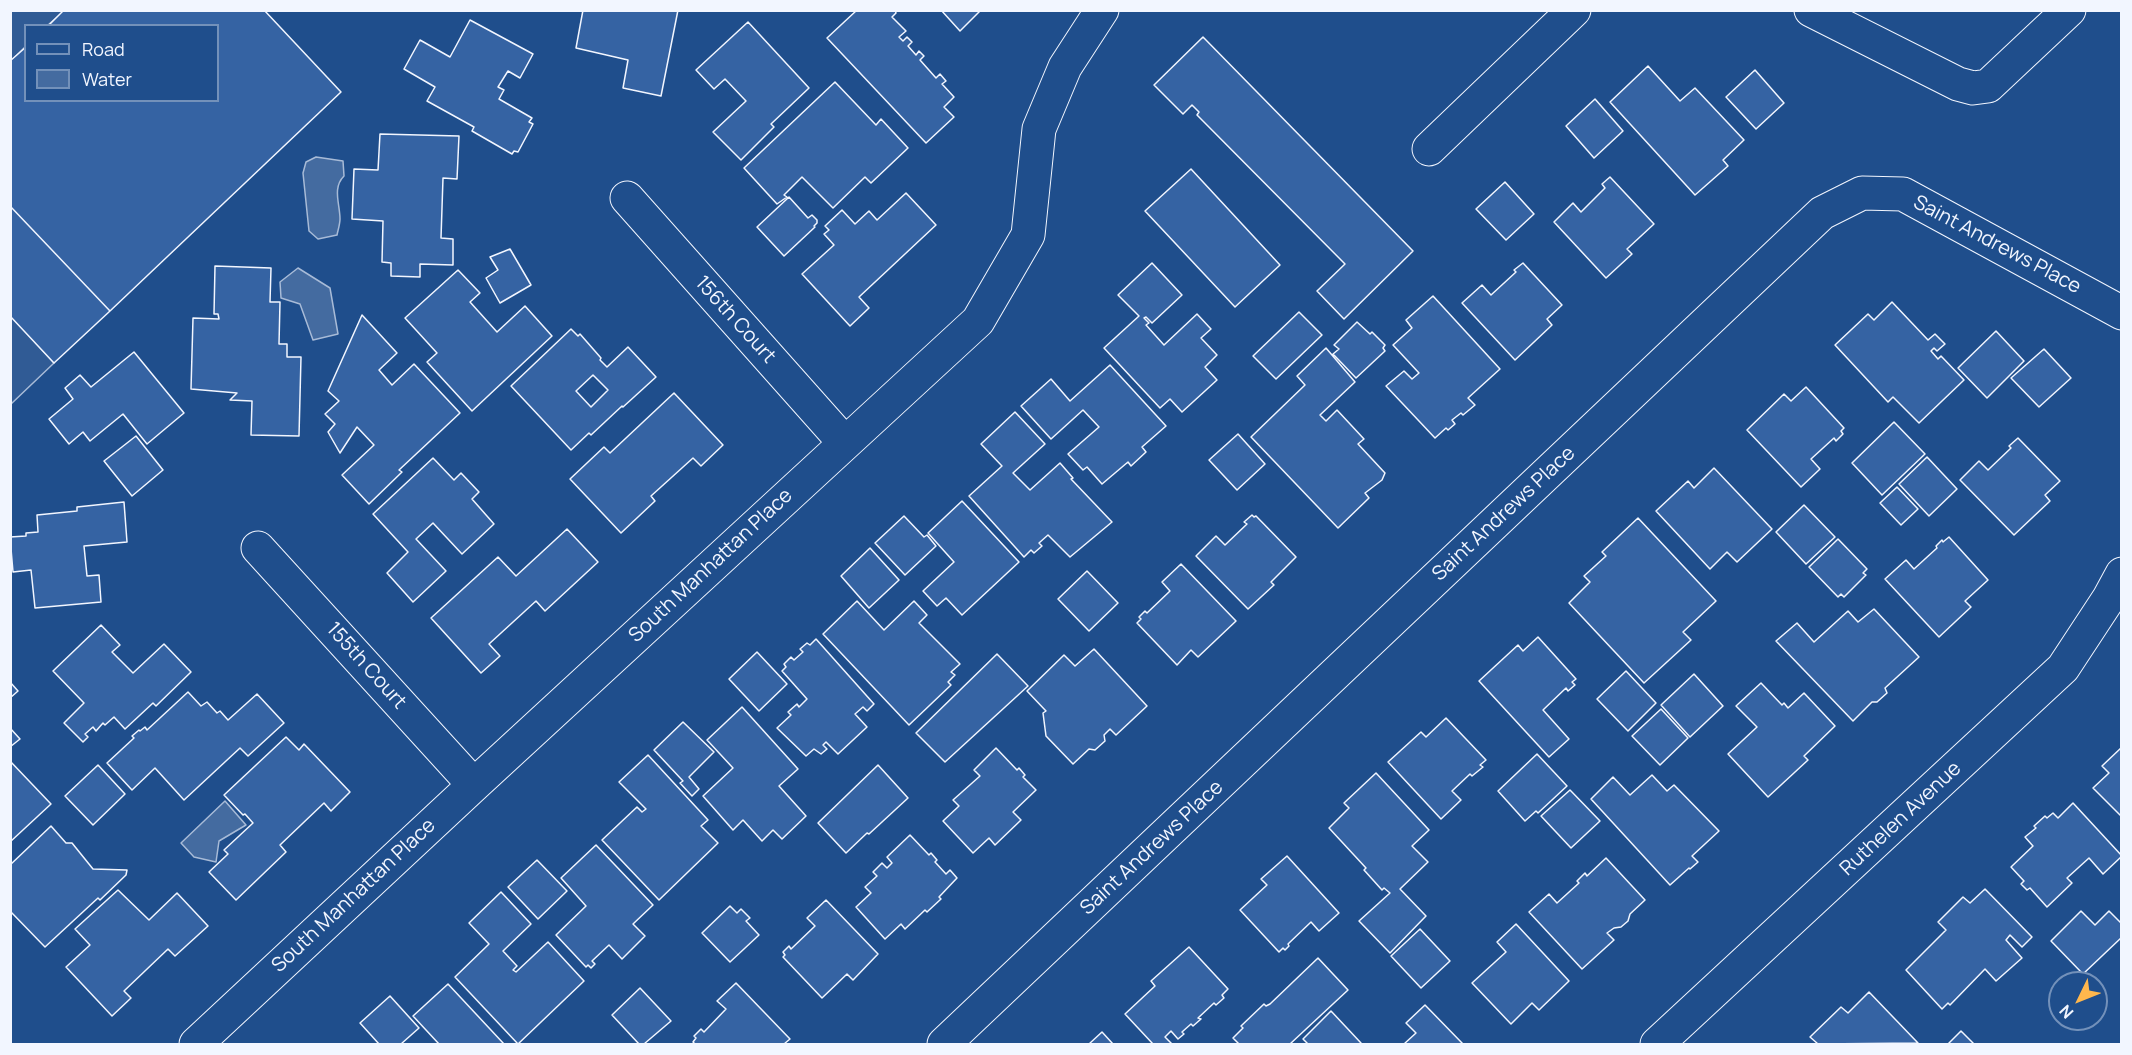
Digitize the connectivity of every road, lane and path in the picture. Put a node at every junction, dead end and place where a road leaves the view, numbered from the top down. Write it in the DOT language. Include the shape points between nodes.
graph roads {
  1 [pos="1102,10"];
  2 [pos="1574,10"];
  3 [pos="1811,10"];
  4 [pos="2068,10"];
  5 [pos="1429,149"];
  6 [pos="627,198"];
  7 [pos="2121,313"];
  8 [pos="844,442"];
  9 [pos="258,548"];
  10 [pos="2121,574"];
  11 [pos="474,785"];
  12 [pos="196,1044"];
  13 [pos="944,1044"];
  14 [pos="1657,1044"];
  1 -- 8 [label="street, South Manhattan Place" via="1065,67 1039,129 1028,235 978,321"];
  2 -- 5 [label="street"];
  3 -- 4 [label="street" via="1958,84 1974,88 1988,86"];
  6 -- 8 [label="street, 156th Court"];
  7 -- 13 [label="street, Saint Andrews Place" via="1903,194 1862,193 1822,213"];
  8 -- 11 [label="street, South Manhattan Place"];
  9 -- 11 [label="street, 155th Court"];
  10 -- 14 [label="street, Ruthelen Avenue" via="2063,668"];
  11 -- 12 [label="street, South Manhattan Place"];
}
